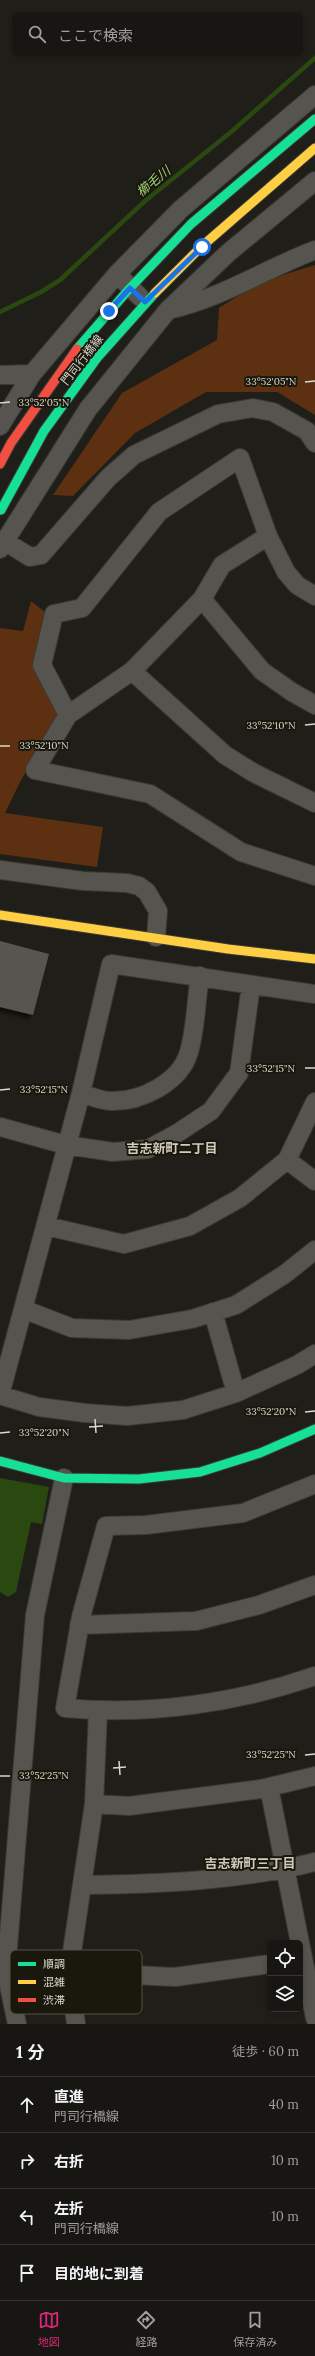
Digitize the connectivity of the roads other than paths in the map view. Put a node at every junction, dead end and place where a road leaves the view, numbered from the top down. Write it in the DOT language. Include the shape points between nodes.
graph roads {
  1 [pos="315,94"];
  2 [pos="315,118"];
  3 [pos="315,148"];
  4 [pos="315,181"];
  5 [pos="315,250"];
  6 [pos="116,274"];
  7 [pos="130,288"];
  8 [pos="145,302"];
  9 [pos="168,310"];
  10 [pos="32,374"];
  11 [pos="0,375"];
  12 [pos="0,426"];
  13 [pos="315,443"];
  14 [pos="0,464"];
  15 [pos="1,510"];
  16 [pos="268,536"];
  17 [pos="3,546"];
  18 [pos="315,596"];
  19 [pos="202,599"];
  20 [pos="132,671"];
  21 [pos="315,705"];
  22 [pos="68,715"];
  23 [pos="315,804"];
  24 [pos="0,870"];
  25 [pos="315,876"];
  26 [pos="0,915"];
  27 [pos="156,937"];
  28 [pos="315,959"];
  29 [pos="200,976"];
  30 [pos="251,985"];
  31 [pos="315,994"];
  32 [pos="81,1093"];
  33 [pos="315,1102"];
  34 [pos="0,1126"];
  35 [pos="66,1145"];
  36 [pos="287,1160"];
  37 [pos="315,1181"];
  38 [pos="46,1226"];
  39 [pos="315,1250"];
  40 [pos="23,1309"];
  41 [pos="213,1312"];
  42 [pos="315,1354"];
  43 [pos="236,1394"];
  44 [pos="0,1395"];
  45 [pos="315,1429"];
  46 [pos="0,1461"];
  47 [pos="64,1478"];
  48 [pos="315,1484"];
  49 [pos="315,1585"];
  50 [pos="79,1625"];
  51 [pos="315,1676"];
  52 [pos="98,1711"];
  53 [pos="315,1776"];
  54 [pos="269,1787"];
  55 [pos="94,1804"];
  56 [pos="315,1862"];
  57 [pos="285,1869"];
  58 [pos="82,1884"];
  59 [pos="72,1950"];
  60 [pos="304,1952"];
  61 [pos="267,1964"];
  62 [pos="142,1975"];
  63 [pos="10,1993"];
  64 [pos="14,2014"];
  65 [pos="75,2014"];
  66 [pos="315,2018"];
  67 [pos="16,2024"];
  68 [pos="76,2024"];
  1 -- 6 [label="street" via="181,209"];
  2 -- 7 [label="main road, 門司行橋線" via="191,224"];
  3 -- 8 [label="main road, 門司行橋線" via="202,247"];
  4 -- 9 [label="street" via="228,253"];
  5 -- 9 [label="street" via="194,304"];
  6 -- 7 [label="street"];
  6 -- 10 [label="street"];
  7 -- 8 [label="street"];
  7 -- 14 [label="main road, 門司行橋線" via="79,346 11,443"];
  8 -- 9 [label="street"];
  8 -- 15 [label="main road, 門司行橋線" via="97,358 44,430"];
  9 -- 17 [label="street" via="88,409"];
  10 -- 11 [label="street"];
  10 -- 12 [label="street"];
  13 -- 17 [label="street" via="307,431 273,412 253,408 218,414 134,455 108,478 41,555 30,557"];
  16 -- 18 [label="street" via="286,572 297,585"];
  16 -- 19 [label="street" via="222,565"];
  16 -- 22 [label="street" via="240,458 159,512 82,608 54,614 42,665"];
  19 -- 20 [label="street"];
  19 -- 21 [label="street" via="262,671"];
  20 -- 22 [label="street"];
  20 -- 23 [label="street" via="225,755"];
  22 -- 25 [label="street" via="35,770 150,794 241,852"];
  24 -- 27 [label="street" via="139,886 147,892 158,912"];
  26 -- 27 [label="main road"];
  27 -- 28 [label="main road" via="228,949"];
  29 -- 30 [label="street"];
  29 -- 32 [label="street" via="189,1053 178,1072 159,1087 134,1099 109,1101"];
  29 -- 32 [label="street" via="111,964"];
  30 -- 31 [label="street"];
  30 -- 35 [label="street" via="239,1073 211,1111 148,1149 113,1152"];
  32 -- 35 [label="street"];
  33 -- 36 [label="street"];
  34 -- 35 [label="street"];
  35 -- 38 [label="street"];
  36 -- 37 [label="street"];
  36 -- 38 [label="street" via="240,1198 190,1226 124,1244"];
  38 -- 40 [label="street"];
  39 -- 41 [label="street" via="285,1274 236,1305"];
  40 -- 41 [label="street" via="72,1328 129,1330 192,1319"];
  40 -- 44 [label="street"];
  41 -- 43 [label="street"];
  42 -- 43 [label="street"];
  43 -- 44 [label="street" via="183,1410 127,1416 39,1407"];
  45 -- 47 [label="main road" via="260,1453 200,1472 139,1479"];
  46 -- 47 [label="main road"];
  47 -- 63 [label="street" via="35,1623 6,1972"];
  48 -- 50 [label="street" via="243,1513 146,1525 106,1526"];
  49 -- 50 [label="street" via="259,1605 196,1621"];
  50 -- 52 [label="street" via="65,1708"];
  51 -- 52 [label="street" via="287,1686 211,1703"];
  52 -- 55 [label="street"];
  53 -- 54 [label="street"];
  54 -- 55 [label="street" via="129,1806"];
  54 -- 57 [label="street"];
  55 -- 58 [label="street"];
  56 -- 57 [label="street"];
  57 -- 58 [label="street" via="172,1884"];
  57 -- 60 [label="street"];
  58 -- 59 [label="street"];
  60 -- 66 [label="street"];
  61 -- 62 [label="street" via="175,1977"];
  64 -- 67 [label="street"];
  65 -- 68 [label="street"];
}
